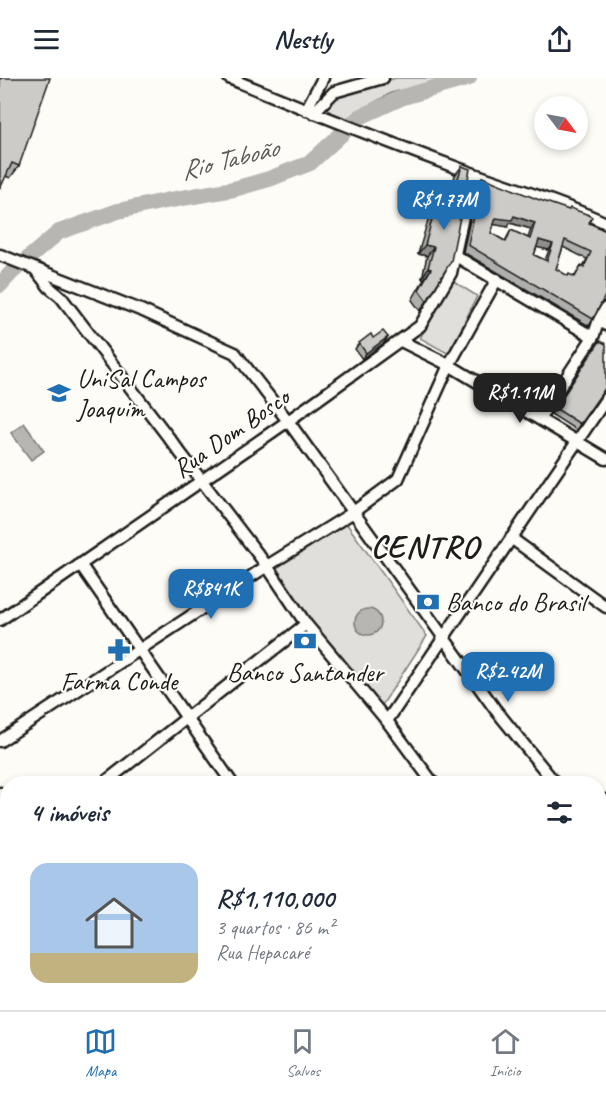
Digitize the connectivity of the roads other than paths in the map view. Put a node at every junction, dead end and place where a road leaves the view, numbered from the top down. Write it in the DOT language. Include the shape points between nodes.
graph roads {
  1 [pos="229,78"];
  2 [pos="324,78"];
  3 [pos="383,78"];
  4 [pos="334,92"];
  5 [pos="309,111"];
  6 [pos="472,174"];
  7 [pos="606,223"];
  8 [pos="454,255"];
  9 [pos="5,256"];
  10 [pos="32,266"];
  11 [pos="497,279"];
  12 [pos="64,280"];
  13 [pos="77,285"];
  14 [pos="49,287"];
  15 [pos="61,297"];
  16 [pos="606,308"];
  17 [pos="603,323"];
  18 [pos="593,337"];
  19 [pos="401,341"];
  20 [pos="449,365"];
  21 [pos="606,399"];
  22 [pos="540,419"];
  23 [pos="288,421"];
  24 [pos="578,442"];
  25 [pos="606,459"];
  26 [pos="202,480"];
  27 [pos="352,513"];
  28 [pos="511,538"];
  29 [pos="80,564"];
  30 [pos="267,566"];
  31 [pos="606,606"];
  32 [pos="0,620"];
  33 [pos="306,624"];
  34 [pos="444,636"];
  35 [pos="139,650"];
  36 [pos="185,717"];
  37 [pos="387,721"];
  38 [pos="0,741"];
  39 [pos="113,776"];
  40 [pos="227,776"];
  41 [pos="428,776"];
  42 [pos="549,776"];
  1 -- 5 [label="street"];
  2 -- 4 [label="street"];
  2 -- 5 [label="street"];
  3 -- 4 [label="street"];
  4 -- 5 [label="street"];
  5 -- 6 [label="street"];
  6 -- 7 [label="street" via="571,207"];
  6 -- 8 [label="street, Rua Dom Bosco"];
  8 -- 11 [label="street"];
  8 -- 19 [label="street, Rua Dom Bosco" via="451,273 420,326"];
  9 -- 10 [label="street"];
  10 -- 12 [label="street"];
  10 -- 14 [label="street"];
  11 -- 18 [label="street"];
  11 -- 20 [label="street"];
  12 -- 13 [label="street"];
  12 -- 14 [label="street"];
  13 -- 15 [label="street"];
  13 -- 23 [label="street" via="235,353"];
  14 -- 15 [label="street"];
  15 -- 26 [label="street"];
  16 -- 17 [label="street"];
  17 -- 18 [label="street"];
  18 -- 22 [label="street"];
  19 -- 20 [label="street"];
  19 -- 23 [label="street, Rua Dom Bosco"];
  20 -- 22 [label="street"];
  20 -- 27 [label="street" via="398,479"];
  21 -- 24 [label="street"];
  22 -- 24 [label="street"];
  23 -- 26 [label="street, Rua Dom Bosco"];
  23 -- 27 [label="street"];
  24 -- 25 [label="street"];
  24 -- 28 [label="street"];
  26 -- 29 [label="street, Rua Dom Bosco"];
  26 -- 30 [label="street"];
  27 -- 30 [label="street"];
  27 -- 34 [label="street"];
  28 -- 31 [label="street"];
  28 -- 34 [label="street"];
  29 -- 32 [label="street, Rua Dom Bosco"];
  29 -- 35 [label="street"];
  30 -- 33 [label="street"];
  30 -- 35 [label="street"];
  33 -- 36 [label="street"];
  33 -- 37 [label="street"];
  34 -- 37 [label="street"];
  34 -- 42 [label="street" via="495,709"];
  35 -- 36 [label="street"];
  35 -- 38 [label="street"];
  36 -- 39 [label="street"];
  36 -- 40 [label="street"];
  37 -- 41 [label="street"];
}
